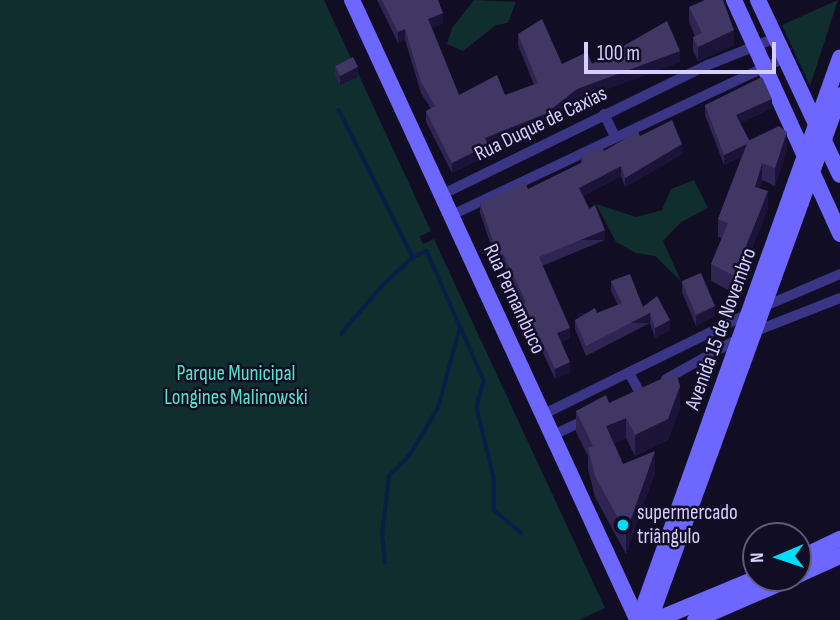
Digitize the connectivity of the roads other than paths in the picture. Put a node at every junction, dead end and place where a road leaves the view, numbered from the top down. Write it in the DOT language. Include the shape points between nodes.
graph roads {
  1 [pos="352,0"];
  2 [pos="734,0"];
  3 [pos="758,0"];
  4 [pos="775,38"];
  5 [pos="757,44"];
  6 [pos="784,58"];
  7 [pos="840,58"];
  8 [pos="767,67"];
  9 [pos="840,95"];
  10 [pos="604,114"];
  11 [pos="816,123"];
  12 [pos="615,136"];
  13 [pos="824,139"];
  14 [pos="806,153"];
  15 [pos="814,171"];
  16 [pos="840,175"];
  17 [pos="441,195"];
  18 [pos="452,215"];
  19 [pos="840,234"];
  20 [pos="840,274"];
  21 [pos="840,298"];
  22 [pos="764,307"];
  23 [pos="749,313"];
  24 [pos="749,334"];
  25 [pos="629,373"];
  26 [pos="640,394"];
  27 [pos="628,399"];
  28 [pos="603,411"];
  29 [pos="544,414"];
  30 [pos="553,435"];
  31 [pos="840,539"];
  32 [pos="812,552"];
  33 [pos="840,556"];
  34 [pos="812,569"];
  35 [pos="742,583"];
  36 [pos="760,592"];
  37 [pos="645,618"];
  38 [pos="695,620"];
  1 -- 17 [label="main road, Rua Pernambuco"];
  2 -- 5 [label="main road"];
  3 -- 4 [label="main road"];
  4 -- 5 [label="street, Rua Duque de Caxias"];
  4 -- 6 [label="main road"];
  5 -- 8 [label="main road"];
  5 -- 10 [label="street, Rua Duque de Caxias"];
  6 -- 8 [label="street, Rua Duque de Caxias"];
  6 -- 11 [label="main road"];
  7 -- 11 [label="main road, Avenida 15 de Novembro"];
  8 -- 12 [label="street, Rua Duque de Caxias"];
  8 -- 14 [label="main road"];
  9 -- 13 [label="main road, Avenida 15 de Novembro"];
  10 -- 12 [label="street"];
  10 -- 17 [label="street, Rua Duque de Caxias"];
  11 -- 13 [label="main road"];
  11 -- 14 [label="main road, Avenida 15 de Novembro"];
  12 -- 18 [label="street, Rua Duque de Caxias"];
  13 -- 15 [label="main road, Avenida 15 de Novembro"];
  13 -- 16 [label="main road"];
  14 -- 15 [label="main road"];
  14 -- 23 [label="main road, Avenida 15 de Novembro"];
  15 -- 19 [label="main road"];
  15 -- 22 [label="main road, Avenida 15 de Novembro"];
  17 -- 18 [label="main road, Rua Pernambuco"];
  18 -- 29 [label="main road, Rua Pernambuco"];
  20 -- 22 [label="street"];
  21 -- 24 [label="street"];
  22 -- 23 [label="street"];
  22 -- 24 [label="main road, Avenida 15 de Novembro"];
  23 -- 24 [label="main road, Avenida 15 de Novembro"];
  23 -- 25 [label="street"];
  24 -- 26 [label="street"];
  24 -- 37 [label="main road, Avenida 15 de Novembro"];
  25 -- 26 [label="street"];
  25 -- 29 [label="street"];
  26 -- 27 [label="street"];
  28 -- 30 [label="street"];
  29 -- 30 [label="main road, Rua Pernambuco"];
  30 -- 37 [label="main road, Rua Pernambuco"];
  31 -- 32 [label="main road"];
  33 -- 34 [label="main road"];
  35 -- 37 [label="main road"];
  36 -- 38 [label="main road"];
}
